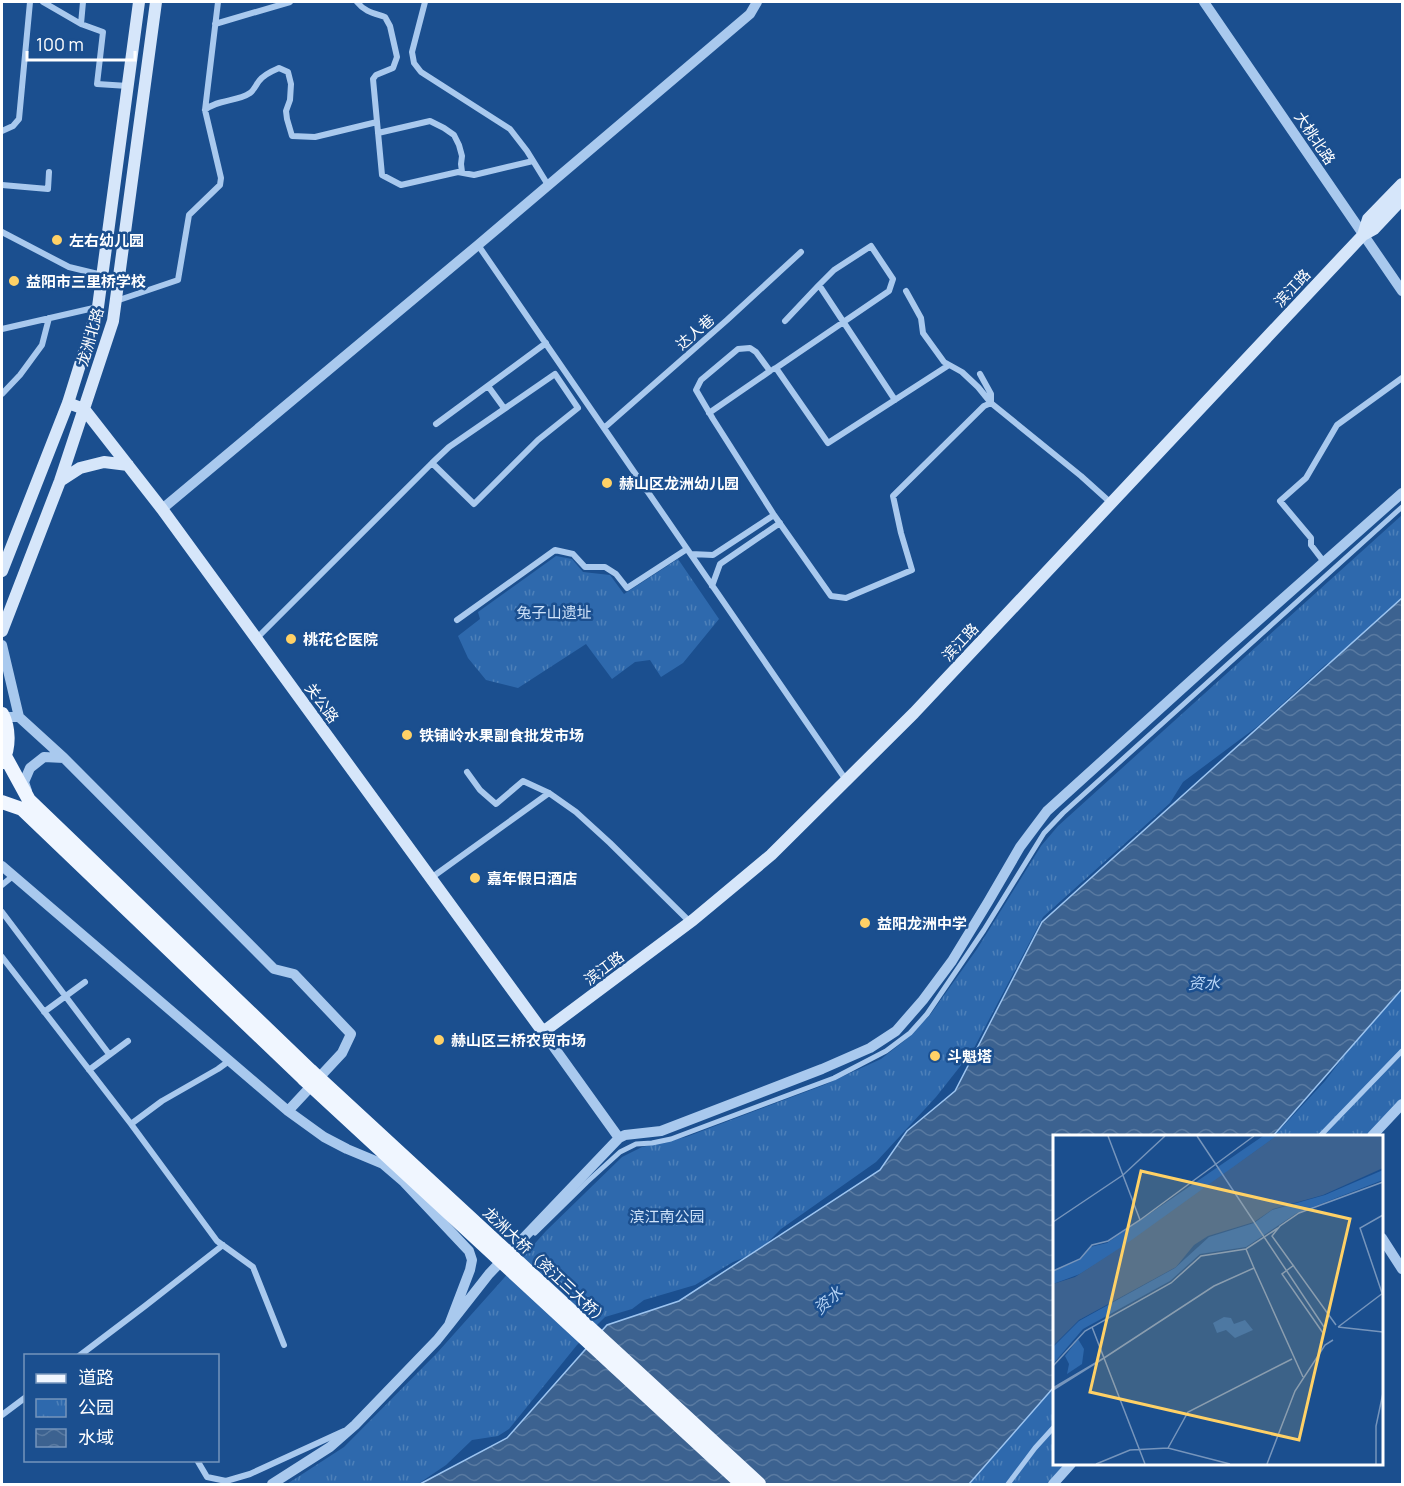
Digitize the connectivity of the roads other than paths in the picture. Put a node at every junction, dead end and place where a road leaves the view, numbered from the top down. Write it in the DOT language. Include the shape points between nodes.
graph roads {
  1 [pos="30,2"];
  2 [pos="43,2"];
  3 [pos="83,2"];
  4 [pos="139,2"];
  5 [pos="156,2"];
  6 [pos="218,2"];
  7 [pos="290,2"];
  8 [pos="357,2"];
  9 [pos="425,2"];
  10 [pos="758,2"];
  11 [pos="1204,2"];
  12 [pos="81,24"];
  13 [pos="215,24"];
  14 [pos="128,86"];
  15 [pos="205,110"];
  16 [pos="377,122"];
  17 [pos="2,131"];
  18 [pos="378,133"];
  19 [pos="533,161"];
  20 [pos="49,172"];
  21 [pos="462,172"];
  22 [pos="1402,184"];
  23 [pos="2,185"];
  24 [pos="548,185"];
  25 [pos="1402,199"];
  26 [pos="2,232"];
  27 [pos="1363,235"];
  28 [pos="478,245"];
  29 [pos="801,252"];
  30 [pos="102,276"];
  31 [pos="819,285"];
  32 [pos="906,291"];
  33 [pos="1402,291"];
  34 [pos="116,301"];
  35 [pos="98,307"];
  36 [pos="49,318"];
  37 [pos="786,321"];
  38 [pos="844,321"];
  39 [pos="2,329"];
  40 [pos="546,343"];
  41 [pos="949,365"];
  42 [pos="773,370"];
  43 [pos="980,374"];
  44 [pos="1402,378"];
  45 [pos="488,386"];
  46 [pos="2,394"];
  47 [pos="895,400"];
  48 [pos="991,403"];
  49 [pos="68,404"];
  50 [pos="504,408"];
  51 [pos="84,409"];
  52 [pos="709,413"];
  53 [pos="436,424"];
  54 [pos="604,428"];
  55 [pos="432,463"];
  56 [pos="128,465"];
  57 [pos="60,481"];
  58 [pos="1402,493"];
  59 [pos="1111,503"];
  60 [pos="1402,507"];
  61 [pos="162,509"];
  62 [pos="774,515"];
  63 [pos="780,524"];
  64 [pos="689,552"];
  65 [pos="1324,562"];
  66 [pos="2,567"];
  67 [pos="712,586"];
  68 [pos="457,620"];
  69 [pos="2,631"];
  70 [pos="257,639"];
  71 [pos="2,645"];
  72 [pos="3,715"];
  73 [pos="19,717"];
  74 [pos="64,758"];
  75 [pos="3,759"];
  76 [pos="467,772"];
  77 [pos="846,780"];
  78 [pos="549,794"];
  79 [pos="2,802"];
  80 [pos="25,804"];
  81 [pos="2,810"];
  82 [pos="2,866"];
  83 [pos="13,876"];
  84 [pos="431,878"];
  85 [pos="2,885"];
  86 [pos="2,912"];
  87 [pos="690,922"];
  88 [pos="2,957"];
  89 [pos="85,982"];
  90 [pos="65,996"];
  91 [pos="44,1012"];
  92 [pos="543,1032"];
  93 [pos="128,1041"];
  94 [pos="1402,1051"];
  95 [pos="109,1054"];
  96 [pos="230,1061"];
  97 [pos="89,1070"];
  98 [pos="308,1075"];
  99 [pos="1402,1104"];
  100 [pos="288,1111"];
  101 [pos="131,1124"];
  102 [pos="1322,1135"];
  103 [pos="1374,1135"];
  104 [pos="619,1138"];
  105 [pos="534,1234"];
  106 [pos="1383,1240"];
  107 [pos="223,1245"];
  108 [pos="1402,1269"];
  109 [pos="449,1325"];
  110 [pos="284,1345"];
  111 [pos="82,1354"];
  112 [pos="24,1398"];
  113 [pos="2,1415"];
  114 [pos="355,1425"];
  115 [pos="1053,1428"];
  116 [pos="198,1462"];
  117 [pos="1070,1465"];
  118 [pos="272,1485"];
  119 [pos="742,1485"];
  120 [pos="759,1485"];
  121 [pos="1008,1485"];
  122 [pos="1053,1485"];
  1 -- 17 [label="street" via="19,119"];
  2 -- 12 [label="street"];
  3 -- 12 [label="street"];
  4 -- 14 [label="main road, 龙洲北路"];
  5 -- 34 [label="main road, 龙洲北路"];
  6 -- 13 [label="street"];
  7 -- 13 [label="street"];
  8 -- 16 [label="street" via="370,13 385,16 397,57 393,68 373,78"];
  9 -- 19 [label="street" via="412,52 414,63 421,72 510,129"];
  10 -- 24 [label="street" via="750,14"];
  11 -- 27 [label="street, 大桃北路"];
  12 -- 14 [label="street" via="103,32 97,84"];
  13 -- 15 [label="street"];
  14 -- 30 [label="main road, 龙洲北路"];
  15 -- 16 [label="street" via="252,92 261,78 279,68 288,72 291,84 286,111 291,136 315,137"];
  15 -- 34 [label="street" via="220,185 189,215 178,280"];
  16 -- 18 [label="street"];
  18 -- 21 [label="street" via="430,121 437,124 454,135 462,156"];
  18 -- 21 [label="street" via="382,175 389,179 401,184"];
  19 -- 21 [label="street" via="474,175"];
  19 -- 24 [label="street"];
  20 -- 23 [label="street" via="48,189"];
  22 -- 27 [label="main road, 滨江路" via="1368,219"];
  24 -- 28 [label="street"];
  25 -- 27 [label="main road, 滨江路" via="1374,229"];
  26 -- 30 [label="street" via="69,267"];
  27 -- 33 [label="street, 大桃北路"];
  27 -- 59 [label="main road, 滨江路"];
  28 -- 40 [label="street"];
  28 -- 61 [label="street"];
  29 -- 54 [label="street, 达人巷"];
  30 -- 35 [label="main road, 龙洲北路"];
  31 -- 37 [label="street"];
  31 -- 38 [label="street"];
  31 -- 38 [label="street" via="871,246 893,279 889,291"];
  32 -- 41 [label="street" via="921,318 923,333"];
  34 -- 51 [label="main road, 龙洲北路"];
  35 -- 36 [label="street"];
  35 -- 49 [label="main road, 龙洲北路"];
  36 -- 39 [label="street"];
  36 -- 46 [label="street" via="42,345"];
  38 -- 42 [label="street"];
  38 -- 47 [label="street"];
  40 -- 45 [label="street"];
  40 -- 54 [label="street"];
  41 -- 47 [label="street"];
  41 -- 48 [label="street" via="962,372"];
  42 -- 47 [label="street" via="828,443"];
  42 -- 52 [label="street"];
  42 -- 52 [label="street" via="750,348 738,349 701,380 696,390"];
  43 -- 48 [label="street" via="991,394"];
  44 -- 65 [label="street" via="1337,425 1306,478 1280,501 1311,538 1311,545"];
  45 -- 50 [label="street"];
  45 -- 53 [label="street"];
  48 -- 59 [label="street"];
  48 -- 63 [label="street" via="892,496 912,570 846,598 831,596"];
  49 -- 51 [label="main road"];
  49 -- 66 [label="main road, 龙洲北路"];
  50 -- 55 [label="street"];
  50 -- 55 [label="street" via="555,374 578,408 538,440 474,504"];
  51 -- 56 [label="main road, 关公路"];
  51 -- 57 [label="main road, 龙洲北路"];
  52 -- 62 [label="street"];
  54 -- 64 [label="street"];
  55 -- 70 [label="street"];
  56 -- 57 [label="main road" via="104,462 80,468"];
  56 -- 61 [label="main road, 关公路"];
  57 -- 69 [label="main road, 龙洲北路"];
  58 -- 65 [label="street"];
  59 -- 77 [label="main road, 滨江路"];
  60 -- 105 [label="street" via="1050,826 984,930 910,1033 886,1051 834,1078 671,1139 636,1144 620,1152"];
  61 -- 70 [label="main road, 关公路"];
  62 -- 63 [label="street"];
  62 -- 64 [label="street" via="713,555"];
  63 -- 67 [label="street" via="720,564"];
  64 -- 67 [label="street"];
  64 -- 68 [label="street" via="627,588 605,567 585,567 573,554 555,550"];
  65 -- 104 [label="street" via="1047,811 1020,847 952,961 896,1030 870,1048 822,1069 661,1131"];
  67 -- 77 [label="street"];
  70 -- 84 [label="main road, 关公路"];
  71 -- 73 [label="street"];
  72 -- 73 [label="street"];
  72 -- 75 [label="main road" via="8,743"];
  73 -- 74 [label="street"];
  74 -- 80 [label="street" via="44,757 30,768 24,782"];
  74 -- 100 [label="street" via="274,969 294,974 351,1034 342,1053"];
  75 -- 80 [label="main road"];
  76 -- 78 [label="street" via="496,804 523,781"];
  77 -- 87 [label="main road, 滨江路" via="771,855"];
  78 -- 84 [label="street"];
  78 -- 87 [label="street" via="576,812"];
  79 -- 80 [label="main road"];
  80 -- 81 [label="street"];
  80 -- 98 [label="main road"];
  82 -- 83 [label="street"];
  83 -- 85 [label="street"];
  83 -- 96 [label="street"];
  84 -- 92 [label="main road, 关公路"];
  86 -- 90 [label="street"];
  87 -- 92 [label="main road, 滨江路"];
  88 -- 91 [label="street"];
  89 -- 90 [label="street"];
  90 -- 91 [label="street"];
  90 -- 95 [label="street"];
  91 -- 97 [label="street"];
  92 -- 104 [label="street"];
  93 -- 95 [label="street"];
  94 -- 102 [label="street"];
  95 -- 97 [label="street"];
  96 -- 100 [label="street"];
  96 -- 101 [label="street"];
  97 -- 101 [label="street"];
  98 -- 119 [label="main road, 龙洲大桥（资江三大桥）, bridge"];
  98 -- 120 [label="main road, 龙洲大桥（资江三大桥）, bridge"];
  99 -- 103 [label="street"];
  100 -- 109 [label="street" via="324,1137 383,1164 469,1251 470,1270"];
  101 -- 107 [label="street"];
  104 -- 109 [label="street" via="489,1274"];
  106 -- 108 [label="street"];
  107 -- 110 [label="street" via="253,1267"];
  107 -- 111 [label="street"];
  109 -- 114 [label="street"];
  112 -- 113 [label="street"];
  114 -- 116 [label="street" via="250,1474 226,1480 207,1477"];
  114 -- 118 [label="street" via="330,1447"];
  115 -- 121 [label="street"];
  117 -- 122 [label="street"];
}
